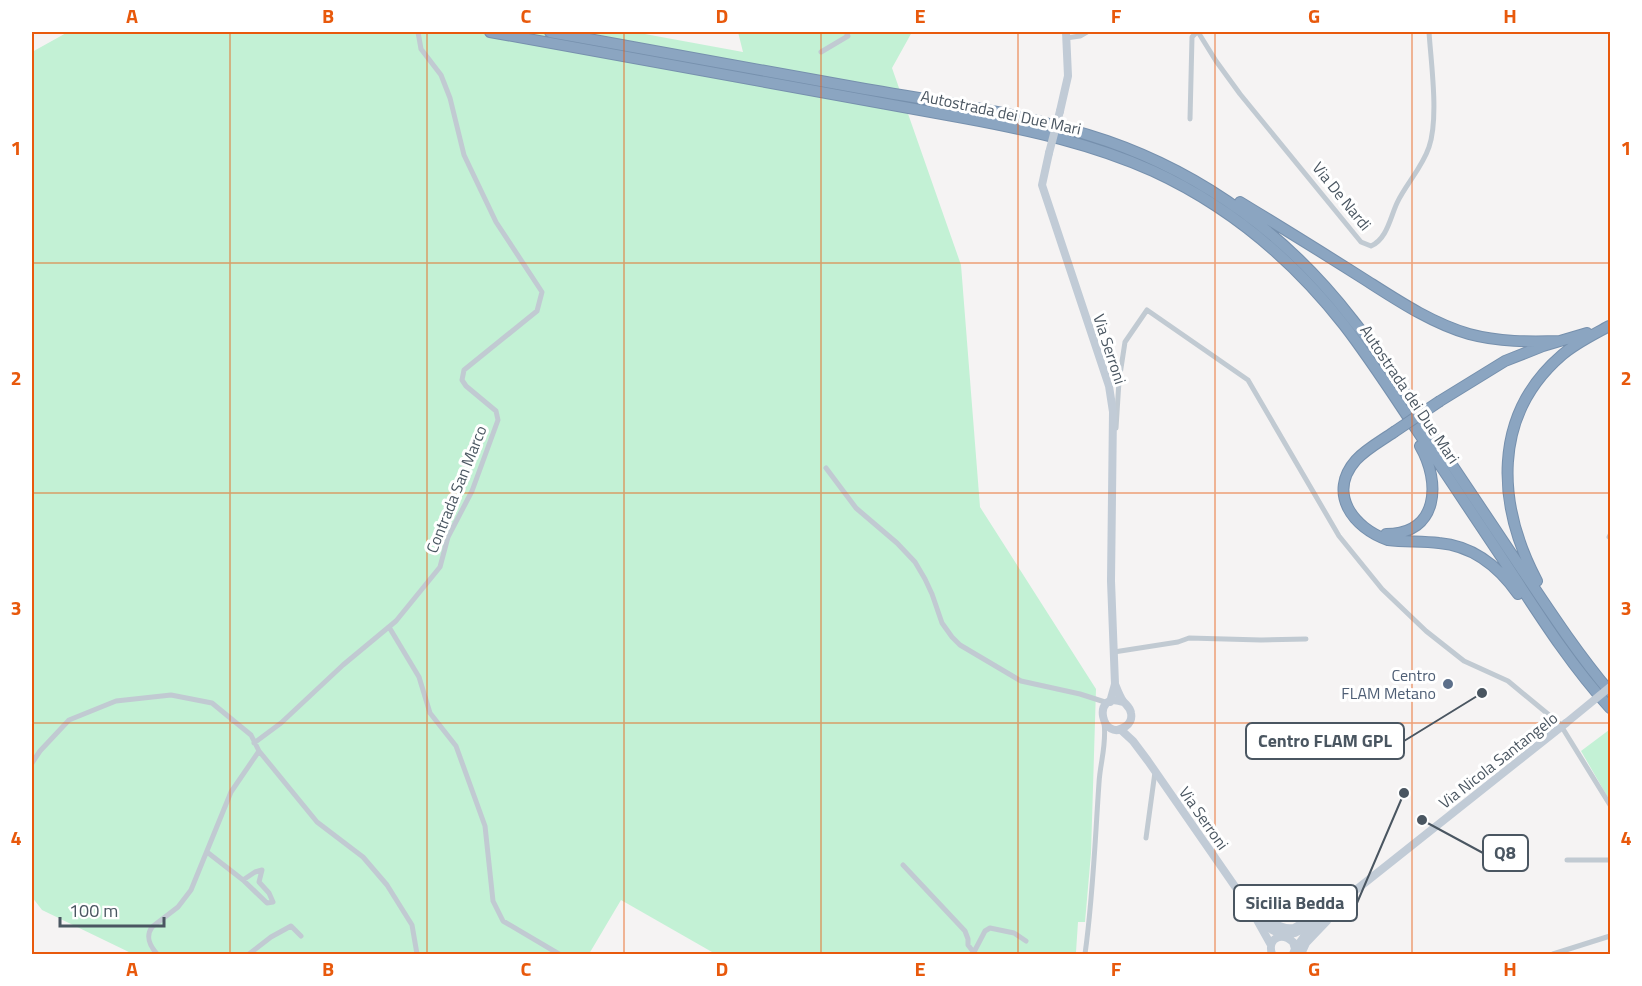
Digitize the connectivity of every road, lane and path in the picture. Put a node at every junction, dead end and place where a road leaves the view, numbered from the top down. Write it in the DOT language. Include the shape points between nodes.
graph roads {
  1 [pos="418,32"];
  2 [pos="490,32"];
  3 [pos="550,32"];
  4 [pos="846,32"];
  5 [pos="1087,32"];
  6 [pos="1197,32"];
  7 [pos="1429,32"];
  8 [pos="1066,35"];
  9 [pos="820,52"];
  10 [pos="846,90"];
  11 [pos="1190,119"];
  12 [pos="1044,123"];
  13 [pos="1310,285"];
  14 [pos="1610,326"];
  15 [pos="1560,341"];
  16 [pos="1116,409"];
  17 [pos="826,468"];
  18 [pos="1371,532"];
  19 [pos="389,627"];
  20 [pos="1306,639"];
  21 [pos="1114,652"];
  22 [pos="1115,684"];
  23 [pos="1611,689"];
  24 [pos="1098,700"];
  25 [pos="1109,702"];
  26 [pos="1123,702"];
  27 [pos="1611,708"];
  28 [pos="1102,711"];
  29 [pos="1611,716"];
  30 [pos="1129,722"];
  31 [pos="1104,723"];
  32 [pos="1564,725"];
  33 [pos="1118,729"];
  34 [pos="1106,736"];
  35 [pos="1133,741"];
  36 [pos="254,743"];
  37 [pos="259,751"];
  38 [pos="32,764"];
  39 [pos="1155,772"];
  40 [pos="1611,805"];
  41 [pos="1146,838"];
  42 [pos="207,852"];
  43 [pos="1567,860"];
  44 [pos="1611,860"];
  45 [pos="903,865"];
  46 [pos="243,880"];
  47 [pos="1236,889"];
  48 [pos="1331,909"];
  49 [pos="1252,911"];
  50 [pos="1312,924"];
  51 [pos="301,936"];
  52 [pos="1284,936"];
  53 [pos="1611,936"];
  54 [pos="1026,941"];
  55 [pos="1271,945"];
  56 [pos="974,953"];
  57 [pos="1296,953"];
  58 [pos="157,954"];
  59 [pos="249,954"];
  60 [pos="417,954"];
  61 [pos="559,954"];
  62 [pos="1085,954"];
  63 [pos="1272,954"];
  64 [pos="1553,954"];
  1 -- 19 [label="street, Contrada San Marco" via="422,49 441,75 450,98 464,155 496,222 542,292 537,311 464,370 462,380 466,386 496,411 498,420 472,491 448,537 440,567"];
  2 -- 10 [label="highway, Autostrada dei Due Mari"];
  3 -- 10 [label="highway, Autostrada dei Due Mari"];
  4 -- 9 [label="street" via="848,36"];
  5 -- 8 [label="street"];
  6 -- 7 [label="street, Via De Nardi" via="1240,94 1361,242 1371,246 1388,226 1430,146 1434,97"];
  6 -- 11 [label="street" via="1192,37"];
  8 -- 16 [label="main road, Via Serroni, bridge" via="1068,76 1042,185"];
  10 -- 12 [label="highway, Autostrada dei Due Mari"];
  10 -- 13 [label="highway, Autostrada dei Due Mari" via="1040,133 1130,162 1181,185 1230,216"];
  12 -- 15 [label="highway" via="1109,136 1161,157 1443,325 1492,339"];
  12 -- 23 [label="highway, Autostrada dei Due Mari" via="1107,141 1185,176 1236,207 1302,261 1353,319 1548,610"];
  13 -- 18 [label="highway" via="1413,435 1430,470 1433,495 1422,521 1403,532"];
  13 -- 27 [label="highway, Autostrada dei Due Mari" via="1362,349 1557,640"];
  14 -- 15 [label="highway"];
  14 -- 23 [label="highway" via="1564,354 1533,389 1514,430 1507,477 1512,517 1527,563"];
  15 -- 18 [label="highway, bridge" via="1531,350 1476,378 1357,460 1345,482 1345,498 1358,523"];
  16 -- 21 [label="main road, Via Serroni" via="1111,581"];
  16 -- 32 [label="street" via="1125,342 1147,310 1248,380 1339,536 1382,589 1464,661 1508,681"];
  17 -- 24 [label="street" via="856,508 915,562 929,586 942,623 960,645 1021,681"];
  18 -- 29 [label="highway" via="1388,540 1457,546 1490,563 1517,591 1570,668"];
  19 -- 36 [label="street, Contrada San Marco"];
  19 -- 61 [label="street" via="419,676 430,713 456,746 484,826 493,901 503,921"];
  20 -- 21 [label="street" via="1189,638"];
  21 -- 22 [label="main road, Via Serroni"];
  22 -- 25 [label="main road, Via Serroni"];
  22 -- 26 [label="main road, Via Serroni"];
  23 -- 32 [label="main road, Via Nicola Santangelo, bridge"];
  24 -- 25 [label="street"];
  24 -- 28 [label="street"];
  25 -- 26 [label="main road"];
  25 -- 28 [label="main road, Via Serroni"];
  26 -- 30 [label="main road, Via Serroni" via="1131,713"];
  28 -- 31 [label="main road"];
  30 -- 33 [label="main road"];
  30 -- 35 [label="main road, Via Serroni"];
  31 -- 33 [label="main road, Via Serroni"];
  31 -- 34 [label="street"];
  32 -- 40 [label="street"];
  32 -- 48 [label="main road, Via Nicola Santangelo"];
  33 -- 34 [label="street"];
  33 -- 35 [label="main road, Via Serroni"];
  34 -- 62 [label="street"];
  35 -- 39 [label="main road, Via Serroni"];
  36 -- 37 [label="street"];
  36 -- 38 [label="street" via="251,735 212,703 171,695 116,701 69,720"];
  37 -- 42 [label="street" via="231,792"];
  37 -- 60 [label="street" via="317,822 363,857 387,885 412,926"];
  39 -- 41 [label="street"];
  39 -- 47 [label="main road, Via Serroni"];
  42 -- 46 [label="street"];
  42 -- 58 [label="street" via="191,890 149,932 151,947"];
  43 -- 44 [label="street"];
  45 -- 56 [label="street" via="965,931"];
  46 -- 46 [label="street" via="262,870 259,882 273,902 267,903"];
  47 -- 48 [label="main road" via="1277,926 1288,929"];
  47 -- 49 [label="main road, Via Serroni"];
  48 -- 50 [label="main road, Via Nicola Santangelo"];
  48 -- 57 [label="main road" via="1327,921"];
  49 -- 52 [label="main road"];
  49 -- 55 [label="main road"];
  50 -- 52 [label="main road"];
  50 -- 57 [label="main road, Via Nicola Santangelo"];
  51 -- 59 [label="street" via="291,926"];
  52 -- 55 [label="main road"];
  52 -- 57 [label="main road" via="1290,939"];
  53 -- 64 [label="street"];
  54 -- 56 [label="street" via="1014,933 990,928"];
  55 -- 63 [label="main road"];
}
